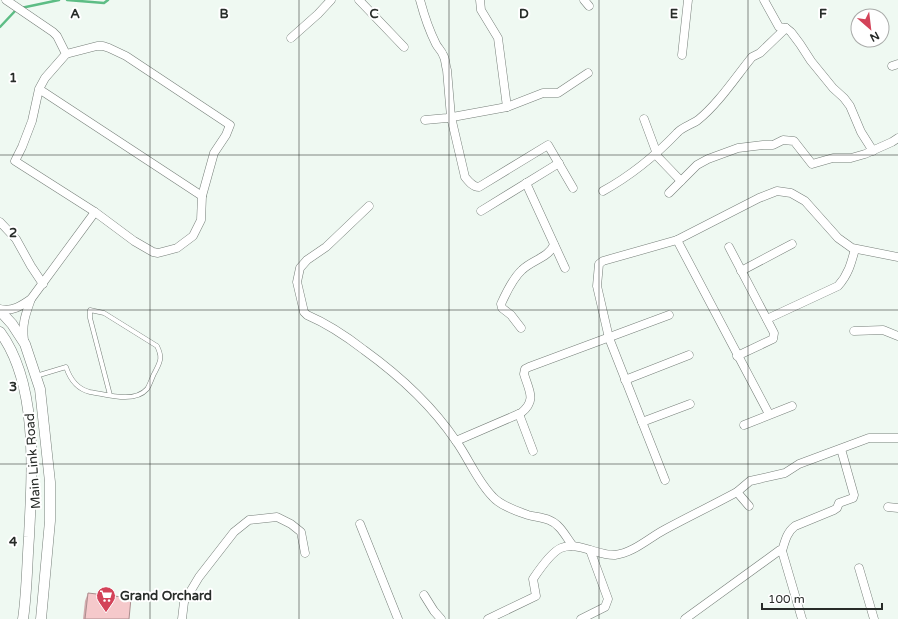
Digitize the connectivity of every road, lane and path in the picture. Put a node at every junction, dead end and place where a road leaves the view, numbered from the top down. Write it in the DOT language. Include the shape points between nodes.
graph roads {
  1 [pos="6,0"];
  2 [pos="331,0"];
  3 [pos="359,0"];
  4 [pos="420,0"];
  5 [pos="480,0"];
  6 [pos="688,0"];
  7 [pos="764,0"];
  8 [pos="786,28"];
  9 [pos="291,38"];
  10 [pos="404,47"];
  11 [pos="66,54"];
  12 [pos="682,55"];
  13 [pos="588,73"];
  14 [pos="39,89"];
  15 [pos="507,107"];
  16 [pos="451,117"];
  17 [pos="644,119"];
  18 [pos="424,120"];
  19 [pos="898,138"];
  20 [pos="873,151"];
  21 [pos="656,155"];
  22 [pos="559,163"];
  23 [pos="681,181"];
  24 [pos="526,183"];
  25 [pos="573,188"];
  26 [pos="603,191"];
  27 [pos="669,193"];
  28 [pos="202,196"];
  29 [pos="369,206"];
  30 [pos="481,211"];
  31 [pos="95,212"];
  32 [pos="0,222"];
  33 [pos="678,240"];
  34 [pos="792,244"];
  35 [pos="554,245"];
  36 [pos="728,247"];
  37 [pos="855,249"];
  38 [pos="898,257"];
  39 [pos="565,268"];
  40 [pos="741,271"];
  41 [pos="43,284"];
  42 [pos="31,299"];
  43 [pos="0,310"];
  44 [pos="669,315"];
  45 [pos="767,319"];
  46 [pos="521,328"];
  47 [pos="854,331"];
  48 [pos="0,332"];
  49 [pos="898,336"];
  50 [pos="608,338"];
  51 [pos="25,344"];
  52 [pos="689,355"];
  53 [pos="737,356"];
  54 [pos="36,376"];
  55 [pos="625,380"];
  56 [pos="110,395"];
  57 [pos="690,404"];
  58 [pos="792,406"];
  59 [pos="519,414"];
  60 [pos="769,414"];
  61 [pos="642,422"];
  62 [pos="744,425"];
  63 [pos="898,438"];
  64 [pos="456,441"];
  65 [pos="841,449"];
  66 [pos="533,451"];
  67 [pos="665,480"];
  68 [pos="737,492"];
  69 [pos="749,506"];
  70 [pos="888,507"];
  71 [pos="898,508"];
  72 [pos="360,524"];
  73 [pos="574,546"];
  74 [pos="590,550"];
  75 [pos="782,551"];
  76 [pos="304,553"];
  77 [pos="860,568"];
  78 [pos="424,596"];
  79 [pos="23,619"];
  80 [pos="41,619"];
  81 [pos="182,619"];
  82 [pos="398,619"];
  83 [pos="441,619"];
  84 [pos="488,619"];
  85 [pos="581,619"];
  86 [pos="685,619"];
  87 [pos="802,619"];
  88 [pos="874,619"];
  1 -- 11 [label="street" via="57,36"];
  2 -- 9 [label="street"];
  3 -- 10 [label="street"];
  4 -- 16 [label="street" via="428,26 445,59"];
  5 -- 15 [label="street" via="480,10 498,38"];
  6 -- 12 [label="street"];
  7 -- 8 [label="street" via="780,27"];
  8 -- 20 [label="street" via="824,78 850,106 858,127"];
  8 -- 21 [label="street" via="760,53 752,57 698,119 678,132"];
  11 -- 14 [label="street"];
  11 -- 28 [label="street" via="97,46 109,48 126,56 230,125 214,153"];
  13 -- 15 [label="street" via="558,93 543,93"];
  14 -- 28 [label="street"];
  14 -- 31 [label="street" via="32,121 15,161"];
  15 -- 16 [label="street"];
  16 -- 18 [label="street"];
  16 -- 22 [label="street" via="465,177 476,187 548,145"];
  17 -- 21 [label="street"];
  19 -- 20 [label="street"];
  20 -- 23 [label="street" via="851,158 833,158 812,164 794,140 782,140 773,145 738,148 708,159 697,165"];
  21 -- 23 [label="street"];
  21 -- 26 [label="street" via="625,179"];
  22 -- 24 [label="street"];
  22 -- 25 [label="street"];
  23 -- 27 [label="street"];
  24 -- 30 [label="street"];
  24 -- 35 [label="street"];
  28 -- 31 [label="street" via="201,220 193,236 176,248 158,253 134,241"];
  29 -- 64 [label="street" via="300,268 297,282 304,312 339,331 401,378 425,401"];
  31 -- 41 [label="street"];
  32 -- 41 [label="street" via="16,239"];
  33 -- 37 [label="street" via="777,191 791,193 805,201 838,238"];
  33 -- 50 [label="street" via="599,264 597,286"];
  33 -- 53 [label="street"];
  34 -- 40 [label="street"];
  35 -- 39 [label="street"];
  35 -- 46 [label="street" via="547,254 522,270 501,304"];
  36 -- 40 [label="street"];
  37 -- 38 [label="street"];
  37 -- 45 [label="street" via="850,269 838,286"];
  40 -- 45 [label="street"];
  41 -- 42 [label="street"];
  42 -- 43 [label="street" via="16,309"];
  42 -- 51 [label="street" via="22,328"];
  43 -- 51 [label="street, Main Link Road"];
  44 -- 50 [label="street"];
  45 -- 53 [label="street" via="774,333 773,339"];
  47 -- 49 [label="street" via="883,330"];
  48 -- 79 [label="street, Main Link Road" via="17,364 25,388 28,410 31,499"];
  50 -- 55 [label="street"];
  50 -- 59 [label="street" via="529,366 524,374 531,398 528,407"];
  51 -- 54 [label="street, Main Link Road"];
  52 -- 55 [label="street"];
  53 -- 60 [label="street"];
  54 -- 56 [label="lane" via="66,367 79,388"];
  54 -- 80 [label="street, Main Link Road" via="40,389 50,490 50,521"];
  55 -- 61 [label="street"];
  56 -- 56 [label="lane" via="129,397 146,390 160,362 161,354 157,346 110,316 90,310"];
  57 -- 61 [label="street"];
  58 -- 60 [label="street"];
  59 -- 64 [label="street"];
  59 -- 66 [label="street"];
  60 -- 62 [label="street"];
  61 -- 67 [label="street"];
  63 -- 65 [label="street" via="868,438"];
  64 -- 73 [label="street" via="494,498 508,507 549,520 559,526"];
  65 -- 68 [label="street" via="799,464 785,473 750,481"];
  65 -- 75 [label="street" via="853,498 839,503 834,510 795,526 785,539"];
  68 -- 69 [label="street"];
  68 -- 74 [label="street" via="663,530 631,550 614,555"];
  70 -- 71 [label="street"];
  72 -- 82 [label="street"];
  73 -- 74 [label="street"];
  73 -- 84 [label="street" via="561,548 533,579 536,596"];
  74 -- 85 [label="street" via="608,598 605,607"];
  75 -- 86 [label="street"];
  75 -- 87 [label="street"];
  76 -- 81 [label="street" via="301,532 291,524 277,517 249,520 234,532 198,577 184,602"];
  77 -- 88 [label="street"];
  78 -- 83 [label="street"];
}
